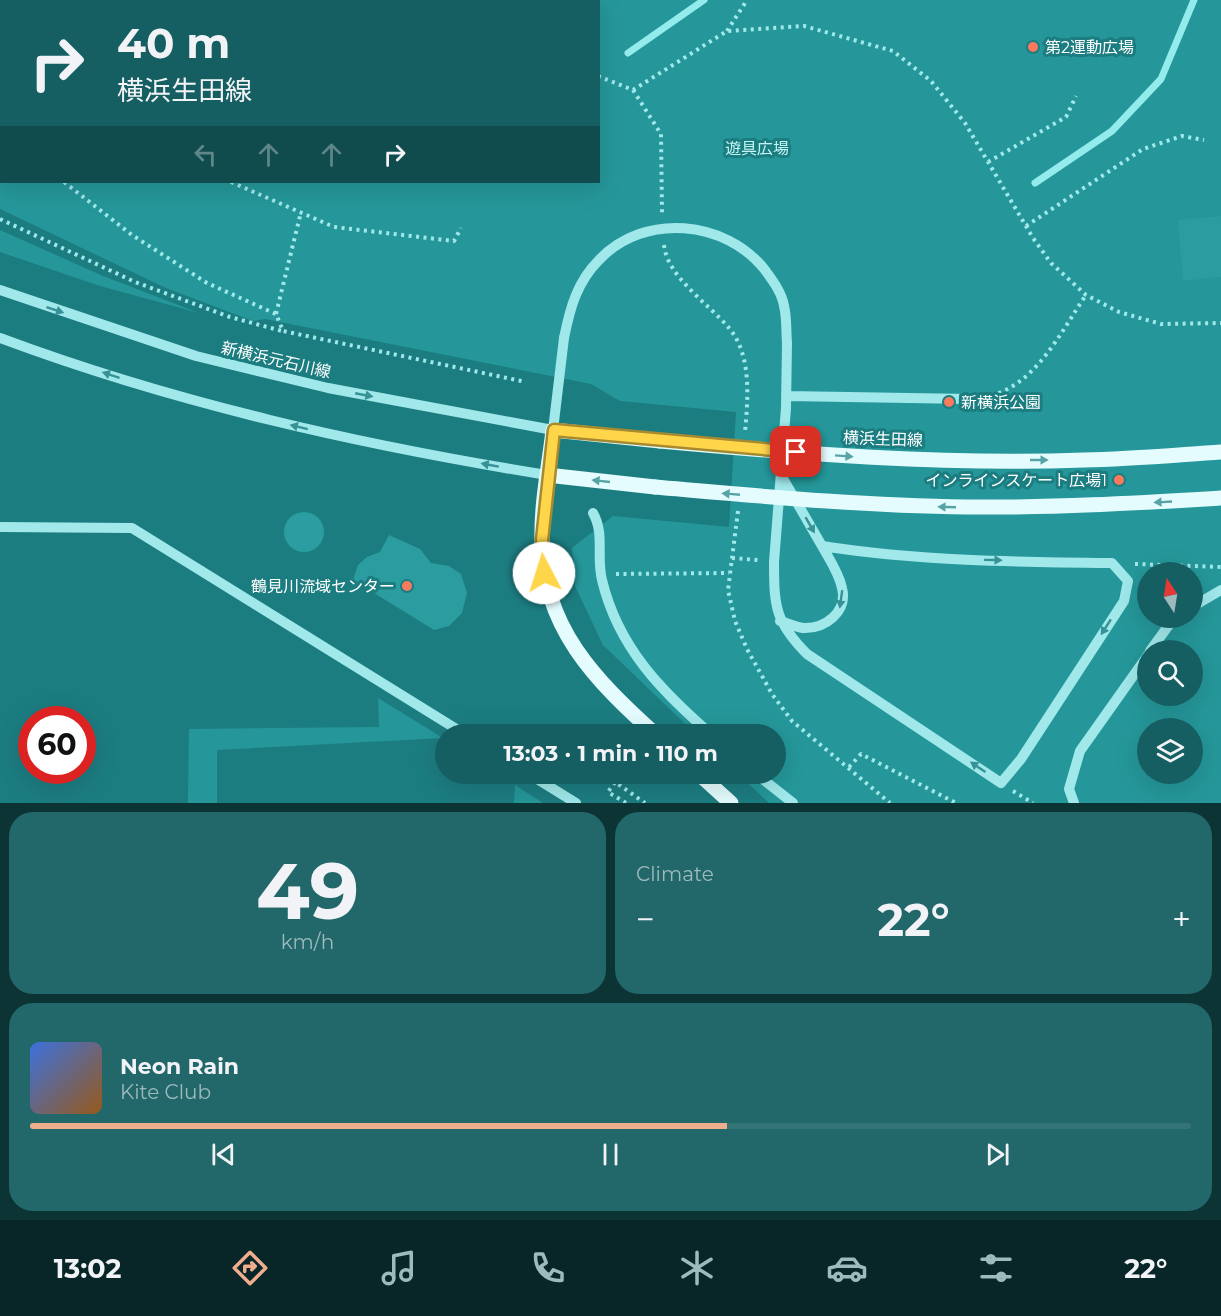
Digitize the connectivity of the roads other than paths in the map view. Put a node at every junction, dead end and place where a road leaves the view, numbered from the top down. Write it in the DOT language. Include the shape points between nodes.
graph roads {
  1 [pos="0,290"];
  2 [pos="0,338"];
  3 [pos="786,396"];
  4 [pos="970,399"];
  5 [pos="554,430"];
  6 [pos="1221,452"];
  7 [pos="547,475"];
  8 [pos="781,475"];
  9 [pos="1221,498"];
  10 [pos="593,513"];
  11 [pos="0,527"];
  12 [pos="822,546"];
  13 [pos="1221,590"];
  14 [pos="1203,601"];
  15 [pos="780,621"];
  16 [pos="1137,671"];
  17 [pos="448,724"];
  18 [pos="644,724"];
  19 [pos="701,724"];
  20 [pos="545,784"];
  21 [pos="710,784"];
  22 [pos="769,784"];
  23 [pos="576,803"];
  24 [pos="731,803"];
  25 [pos="793,803"];
  26 [pos="1074,803"];
  1 -- 5 [label="street, 新横浜元石川線, one-way" via="196,356 328,388"];
  7 -- 2 [label="street, one-way" via="327,434 182,398"];
  3 -- 4 [label="street"];
  3 -- 5 [label="street, bridge" via="784,305 775,283 739,245 694,229 666,228 621,243 599,259 576,292 564,338"];
  3 -- 8 [label="street"];
  5 -- 6 [label="main road, 横浜生田線, one-way, bridge" via="861,457 1084,460"];
  5 -- 7 [label="main road"];
  9 -- 7 [label="main road, one-way, bridge" via="1093,506 967,507 857,503"];
  7 -- 18 [label="main road" via="542,540 544,573 554,607 568,639 588,669"];
  8 -- 12 [label="street, one-way"];
  8 -- 15 [label="street" via="774,562"];
  10 -- 19 [label="street" via="600,526 600,574 622,636 652,677"];
  11 -- 17 [label="street" via="132,528"];
  12 -- 15 [label="street, one-way" via="843,591 836,616 823,625 803,628"];
  12 -- 15 [label="street, one-way" via="941,560 1112,563 1128,581 1124,601 1021,759 1001,783 807,654"];
  13 -- 14 [label="street"];
  16 -- 26 [label="street" via="1080,751 1069,789"];
  20 -- 23 [label="street"];
  21 -- 24 [label="main road"];
  22 -- 25 [label="street"];
}
